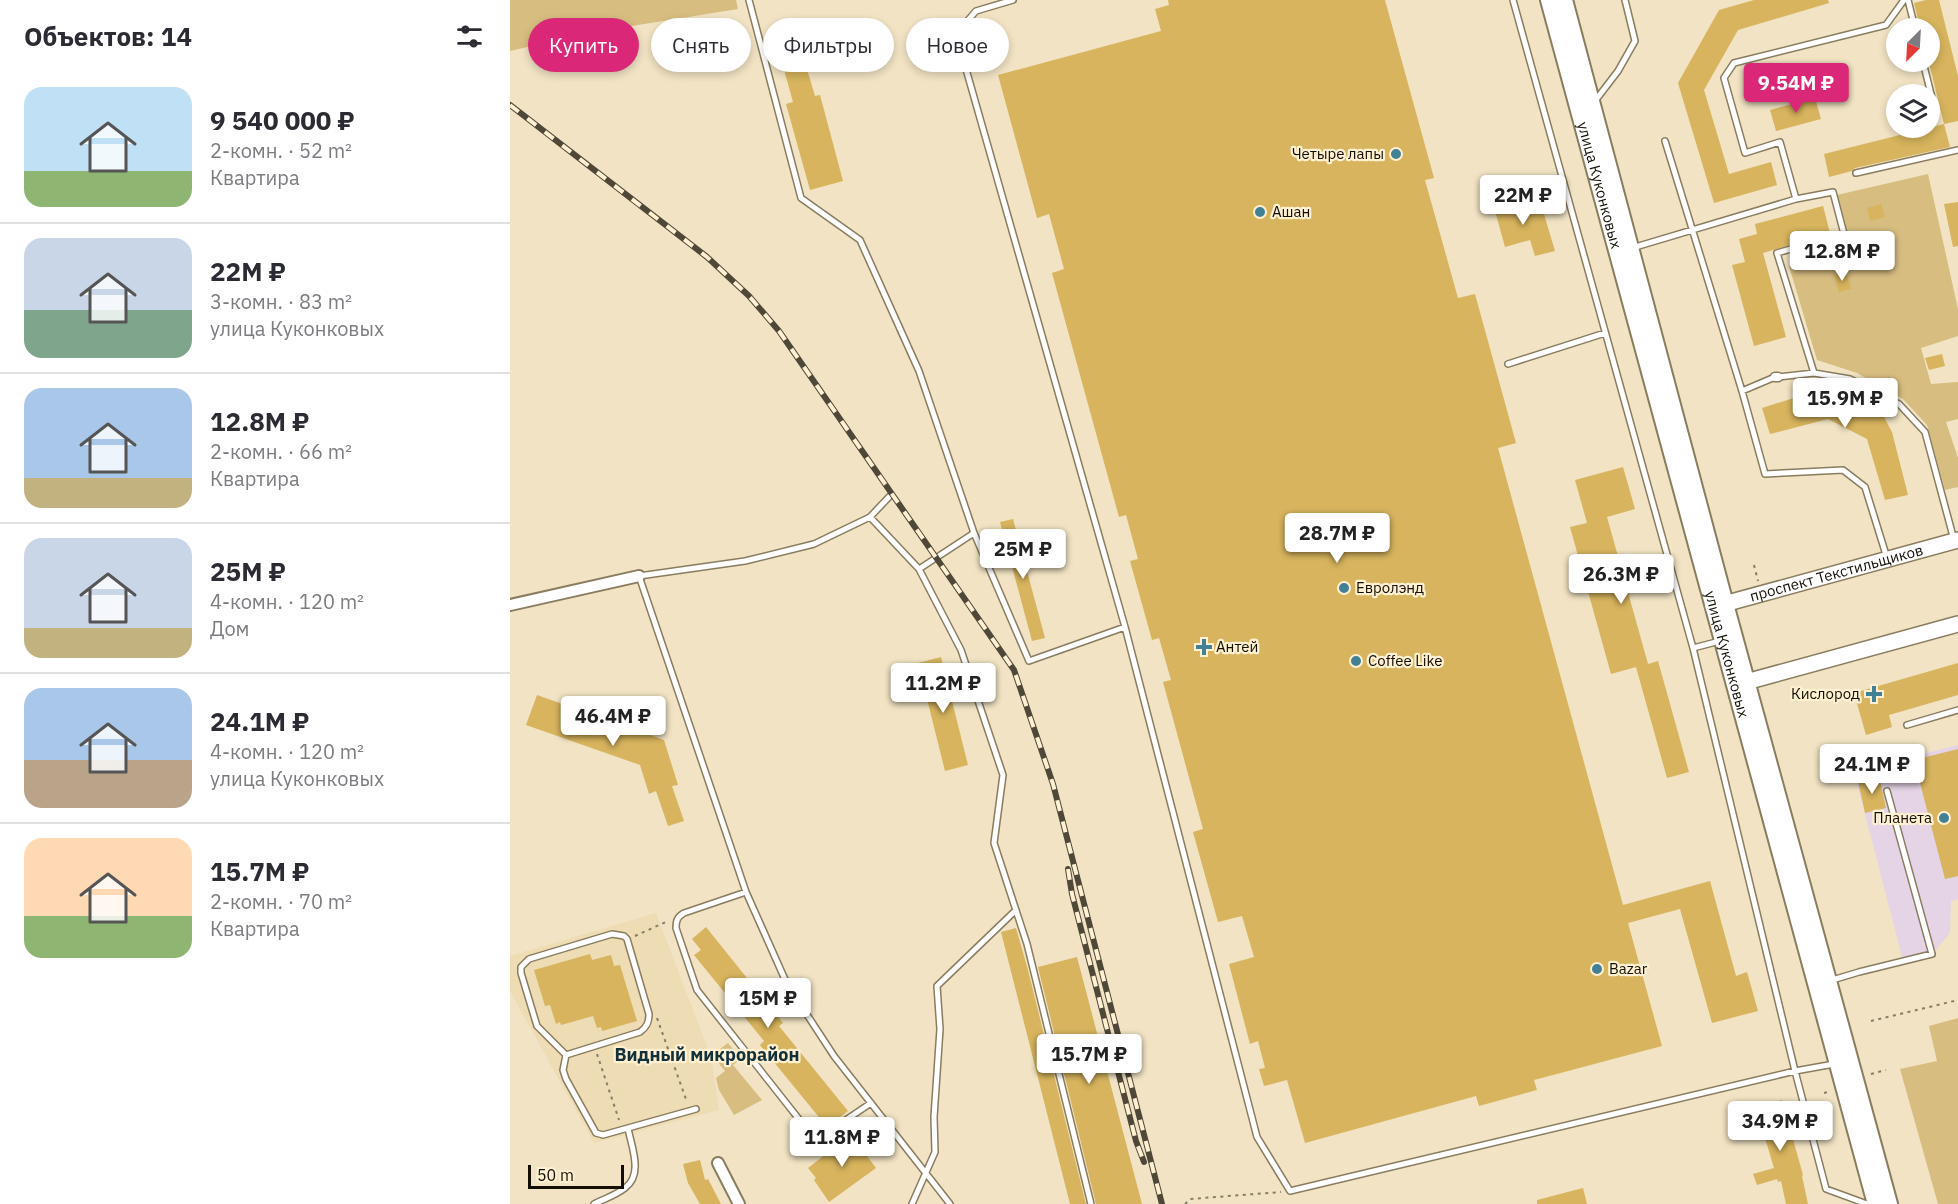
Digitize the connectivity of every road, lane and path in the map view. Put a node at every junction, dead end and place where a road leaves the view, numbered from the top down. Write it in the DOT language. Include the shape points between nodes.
graph roads {
  1 [pos="749,0"];
  2 [pos="1013,0"];
  3 [pos="1513,0"];
  4 [pos="1549,0"];
  5 [pos="1564,0"];
  6 [pos="1625,0"];
  7 [pos="1906,0"];
  8 [pos="1912,18"];
  9 [pos="1593,105"];
  10 [pos="1665,141"];
  11 [pos="1958,150"];
  12 [pos="1856,172"];
  13 [pos="1796,199"];
  14 [pos="1693,230"];
  15 [pos="1631,249"];
  16 [pos="1605,333"];
  17 [pos="1508,364"];
  18 [pos="1814,373"];
  19 [pos="1742,391"];
  20 [pos="889,497"];
  21 [pos="870,517"];
  22 [pos="974,533"];
  23 [pos="1956,541"];
  24 [pos="1888,559"];
  25 [pos="1754,565"];
  26 [pos="919,569"];
  27 [pos="639,576"];
  28 [pos="1759,584"];
  29 [pos="510,605"];
  30 [pos="1719,605"];
  31 [pos="1958,624"];
  32 [pos="1125,627"];
  33 [pos="1728,639"];
  34 [pos="1693,648"];
  35 [pos="1741,663"];
  36 [pos="1783,671"];
  37 [pos="1746,682"];
  38 [pos="1958,710"];
  39 [pos="1906,724"];
  40 [pos="1887,791"];
  41 [pos="746,892"];
  42 [pos="1016,910"];
  43 [pos="661,924"];
  44 [pos="627,939"];
  45 [pos="1827,981"];
  46 [pos="1958,1000"];
  47 [pos="649,1021"];
  48 [pos="1871,1021"];
  49 [pos="594,1046"];
  50 [pos="566,1054"];
  51 [pos="1838,1064"];
  52 [pos="1886,1070"];
  53 [pos="1795,1071"];
  54 [pos="1871,1074"];
  55 [pos="1833,1090"];
  56 [pos="1824,1093"];
  57 [pos="871,1103"];
  58 [pos="693,1110"];
  59 [pos="625,1129"];
  60 [pos="718,1163"];
  61 [pos="926,1173"];
  62 [pos="1290,1191"];
  63 [pos="594,1204"];
  64 [pos="740,1204"];
  65 [pos="912,1204"];
  66 [pos="950,1204"];
  67 [pos="1091,1204"];
  68 [pos="1185,1204"];
  69 [pos="1868,1204"];
  70 [pos="1876,1204"];
  71 [pos="1889,1204"];
  1 -- 22 [label="lane" via="801,198 860,240 919,370"];
  2 -- 32 [label="lane" via="976,11 956,34"];
  3 -- 16 [label="lane"];
  4 -- 30 [label="main road, улица Куконковых"];
  5 -- 9 [label="main road, улица Куконковых"];
  6 -- 9 [label="lane" via="1635,41"];
  7 -- 8 [label="lane"];
  7 -- 13 [label="lane" via="1886,25 1734,63 1724,78 1745,153 1780,142"];
  9 -- 15 [label="main road, улица Куконковых"];
  10 -- 14 [label="lane"];
  11 -- 12 [label="lane"];
  13 -- 14 [label="lane"];
  13 -- 18 [label="lane" via="1833,192 1844,234 1778,253"];
  14 -- 15 [label="lane"];
  14 -- 19 [label="lane"];
  15 -- 30 [label="main road, улица Куконковых"];
  16 -- 17 [label="lane"];
  16 -- 34 [label="lane"];
  18 -- 19 [label="lane" via="1776,377"];
  18 -- 23 [label="lane" via="1850,378 1899,404 1925,432"];
  19 -- 24 [label="lane" via="1765,474 1843,470 1865,487"];
  20 -- 21 [label="lane"];
  21 -- 26 [label="lane"];
  21 -- 27 [label="lane" via="814,544 745,561"];
  22 -- 26 [label="lane"];
  22 -- 32 [label="lane" via="1029,661"];
  23 -- 24 [label="main road, проспект Текстильщиков"];
  24 -- 30 [label="main road, проспект Текстильщиков"];
  25 -- 28 [label="path"];
  26 -- 42 [label="lane" via="961,650 1003,774 994,843"];
  27 -- 29 [label="street"];
  27 -- 41 [label="lane"];
  30 -- 33 [label="main road, улица Куконковых"];
  31 -- 36 [label="main road"];
  32 -- 62 [label="lane" via="1257,1137"];
  33 -- 34 [label="lane"];
  33 -- 35 [label="main road, улица Куконковых"];
  33 -- 37 [label="main road"];
  33 -- 51 [label="main road, улица Куконковых"];
  34 -- 53 [label="lane"];
  35 -- 36 [label="main road" via="1750,669"];
  35 -- 37 [label="main road, улица Куконковых"];
  36 -- 37 [label="main road"];
  37 -- 45 [label="main road, улица Куконковых"];
  38 -- 39 [label="lane"];
  40 -- 45 [label="lane" via="1932,954"];
  41 -- 57 [label="lane" via="787,984 834,1056"];
  41 -- 57 [label="lane" via="679,916 676,922 697,990 813,1137 822,1136"];
  42 -- 61 [label="lane" via="937,986 940,1029 934,1152"];
  42 -- 67 [label="lane"];
  43 -- 44 [label="path"];
  44 -- 47 [label="lane"];
  44 -- 50 [label="lane" via="612,934 529,959 521,967 537,1026"];
  45 -- 71 [label="main road, улица Куконковых"];
  46 -- 48 [label="path"];
  47 -- 49 [label="lane" via="640,1032"];
  47 -- 58 [label="path" via="658,1018"];
  49 -- 50 [label="lane"];
  49 -- 59 [label="path"];
  50 -- 59 [label="lane" via="564,1074 596,1133"];
  51 -- 53 [label="lane"];
  51 -- 70 [label="main road, улица Куконковых"];
  52 -- 54 [label="path"];
  53 -- 62 [label="lane"];
  53 -- 69 [label="lane" via="1826,1189"];
  55 -- 56 [label="path"];
  57 -- 61 [label="lane"];
  58 -- 59 [label="lane"];
  59 -- 63 [label="lane" via="635,1163 632,1180 626,1188"];
  60 -- 64 [label="street"];
  61 -- 65 [label="lane"];
  61 -- 66 [label="lane"];
  62 -- 68 [label="path" via="1190,1199"];
}
